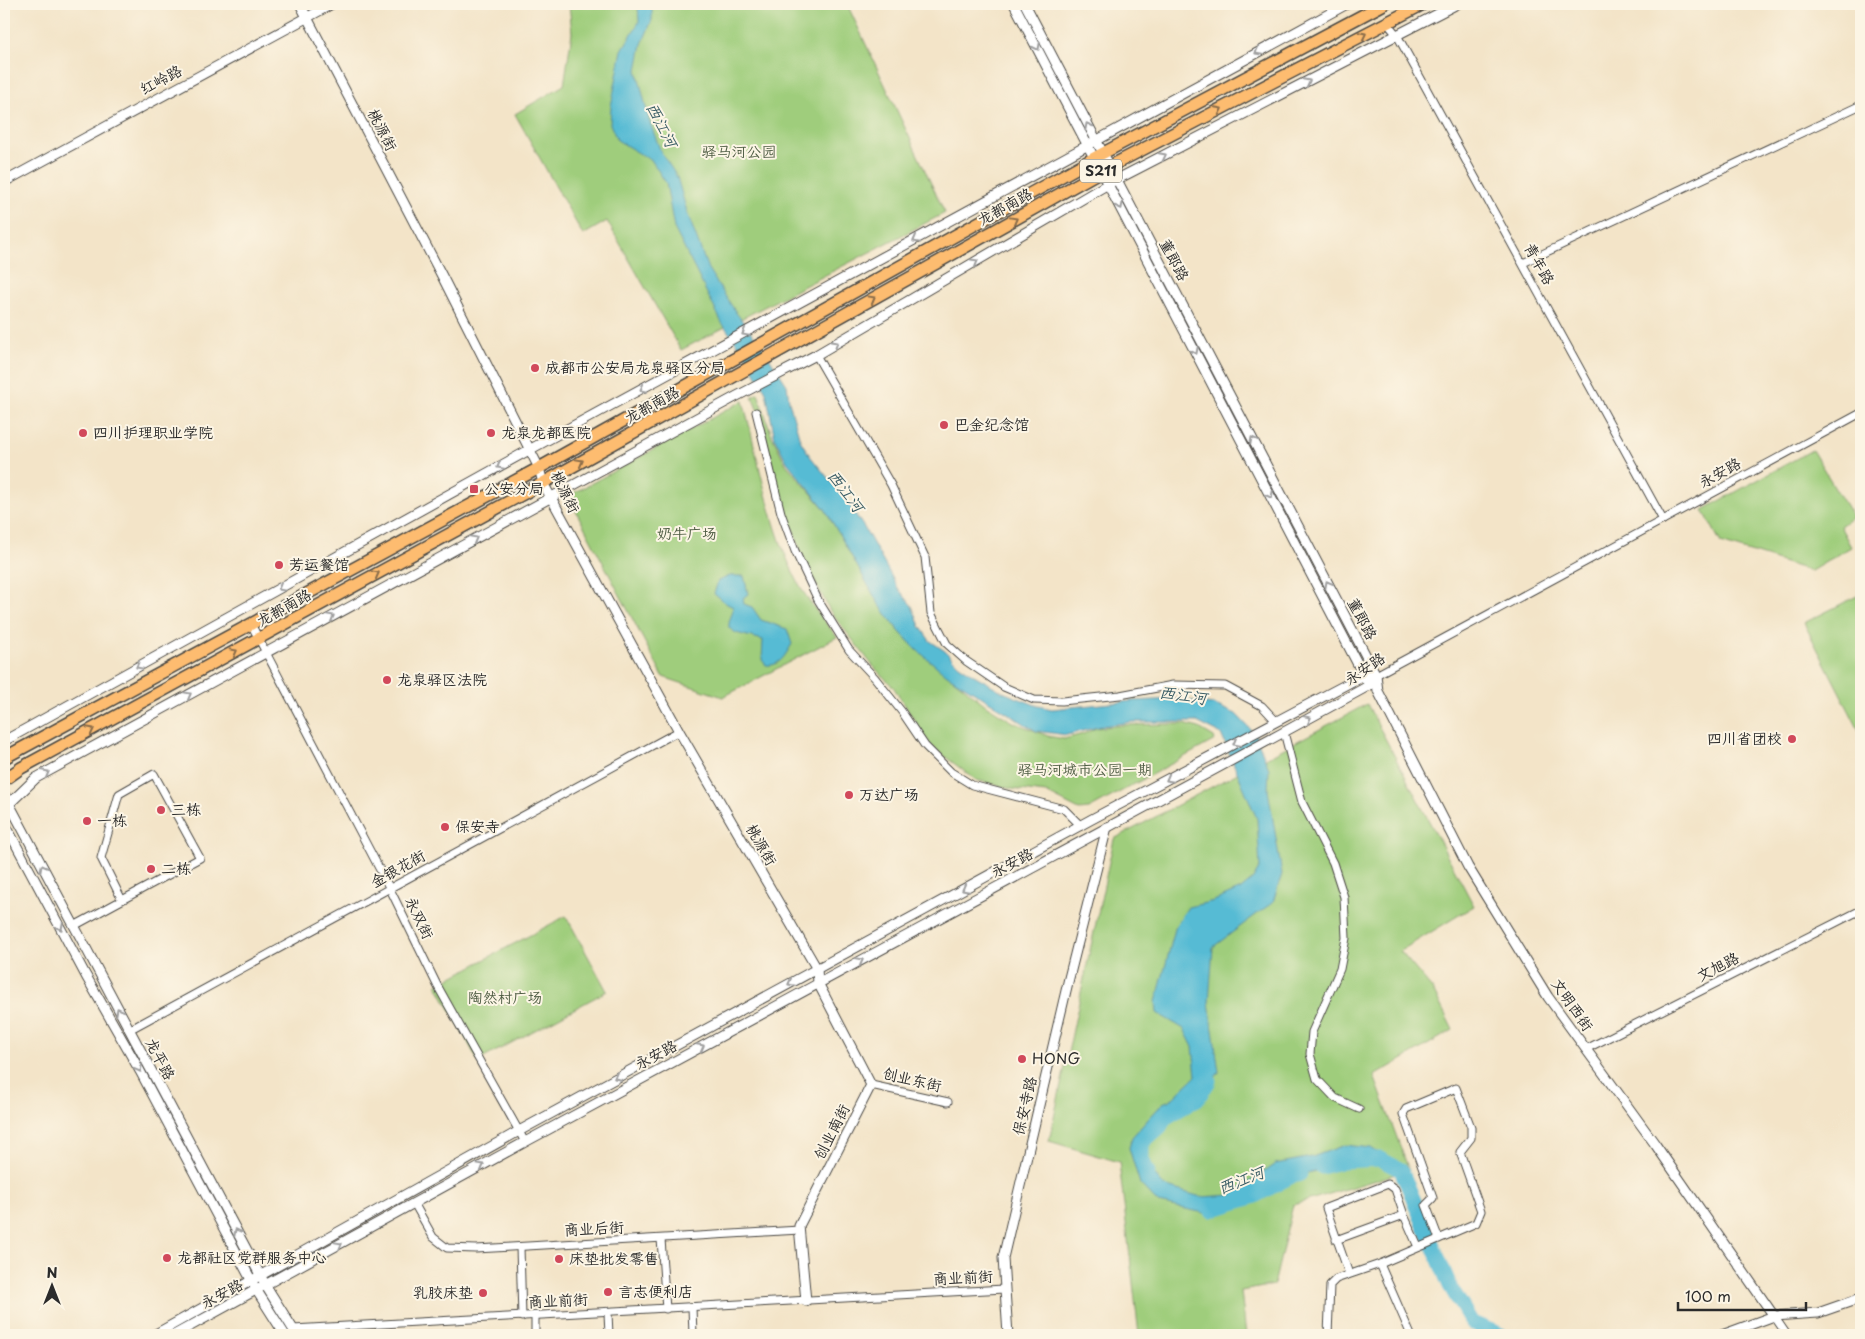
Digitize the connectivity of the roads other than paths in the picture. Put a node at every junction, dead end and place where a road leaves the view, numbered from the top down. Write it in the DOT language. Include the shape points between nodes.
graph roads {
  1 [pos="300,4"];
  2 [pos="332,4"];
  3 [pos="1014,4"];
  4 [pos="1025,4"];
  5 [pos="1347,4"];
  6 [pos="1384,4"];
  7 [pos="1423,4"];
  8 [pos="1457,4"];
  9 [pos="307,17"];
  10 [pos="1387,23"];
  11 [pos="1397,35"];
  12 [pos="1861,105"];
  13 [pos="1092,143"];
  14 [pos="1098,156"];
  15 [pos="1106,169"];
  16 [pos="4,182"];
  17 [pos="1113,182"];
  18 [pos="1523,263"];
  19 [pos="816,355"];
  20 [pos="756,412"];
  21 [pos="1861,413"];
  22 [pos="529,450"];
  23 [pos="538,468"];
  24 [pos="543,483"];
  25 [pos="551,497"];
  26 [pos="1663,520"];
  27 [pos="250,624"];
  28 [pos="257,639"];
  29 [pos="264,653"];
  30 [pos="1364,675"];
  31 [pos="1376,675"];
  32 [pos="1370,685"];
  33 [pos="1378,691"];
  34 [pos="1276,721"];
  35 [pos="679,731"];
  36 [pos="1284,732"];
  37 [pos="4,741"];
  38 [pos="4,758"];
  39 [pos="4,780"];
  40 [pos="4,794"];
  41 [pos="9,804"];
  42 [pos="4,822"];
  43 [pos="1081,826"];
  44 [pos="1107,827"];
  45 [pos="390,889"];
  46 [pos="122,900"];
  47 [pos="1861,910"];
  48 [pos="74,926"];
  49 [pos="817,969"];
  50 [pos="818,983"];
  51 [pos="129,1030"];
  52 [pos="1586,1049"];
  53 [pos="871,1085"];
  54 [pos="948,1102"];
  55 [pos="1358,1109"];
  56 [pos="519,1131"];
  57 [pos="525,1142"];
  58 [pos="414,1202"];
  59 [pos="1404,1215"];
  60 [pos="800,1230"];
  61 [pos="661,1238"];
  62 [pos="1438,1239"];
  63 [pos="1336,1240"];
  64 [pos="520,1247"];
  65 [pos="1418,1247"];
  66 [pos="1380,1264"];
  67 [pos="1349,1274"];
  68 [pos="261,1275"];
  69 [pos="252,1280"];
  70 [pos="266,1286"];
  71 [pos="1004,1289"];
  72 [pos="257,1291"];
  73 [pos="1861,1298"];
  74 [pos="806,1301"];
  75 [pos="692,1307"];
  76 [pos="666,1309"];
  77 [pos="608,1313"];
  78 [pos="535,1316"];
  79 [pos="1774,1316"];
  80 [pos="522,1317"];
  81 [pos="294,1332"];
  82 [pos="154,1335"];
  83 [pos="174,1335"];
  84 [pos="285,1335"];
  85 [pos="536,1335"];
  86 [pos="609,1335"];
  87 [pos="693,1335"];
  88 [pos="1008,1335"];
  89 [pos="1328,1335"];
  90 [pos="1411,1335"];
  91 [pos="1722,1335"];
  92 [pos="1787,1335"];
  1 -- 9 [label="street, 桃源街"];
  2 -- 9 [label="street, 红岭路"];
  3 -- 13 [label="street, 董郞路, one-way"];
  13 -- 4 [label="street, 董郞路, one-way"];
  5 -- 13 [label="street, one-way"];
  6 -- 14 [label="main road, 龙都南路 / S211"];
  7 -- 10 [label="main road, 龙都南路 / S211"];
  8 -- 11 [label="street"];
  9 -- 16 [label="street, 红岭路"];
  9 -- 22 [label="street, 桃源街"];
  10 -- 11 [label="street, 青年路"];
  15 -- 10 [label="main road, 龙都南路 / S211, one-way"];
  17 -- 11 [label="street, one-way"];
  11 -- 18 [label="street, 青年路"];
  12 -- 18 [label="street"];
  13 -- 14 [label="street, 董郞路"];
  13 -- 22 [label="street, one-way"];
  14 -- 15 [label="street, 董郞路"];
  14 -- 23 [label="main road, 龙都南路 / S211"];
  15 -- 17 [label="street, 董郞路"];
  24 -- 15 [label="main road, 龙都南路 / S211, one-way"];
  19 -- 17 [label="street, one-way"];
  17 -- 30 [label="street, 董郞路, one-way"];
  31 -- 17 [label="street, 董郞路, one-way"];
  18 -- 26 [label="street, 青年路"];
  19 -- 25 [label="street"];
  19 -- 34 [label="street" via="891,485 925,557 931,613 947,644 966,661 1004,687 1034,700 1062,701 1173,685 1225,686 1262,706"];
  20 -- 43 [label="street" via="781,513 818,600 849,650 902,712 925,746 951,772 972,785 1064,809"];
  21 -- 26 [label="street, 永安路"];
  22 -- 23 [label="street, 桃源街"];
  22 -- 37 [label="street, one-way"];
  23 -- 24 [label="street, 桃源街"];
  23 -- 27 [label="main road, 龙都南路 / S211"];
  24 -- 25 [label="street, 桃源街"];
  28 -- 24 [label="main road, 龙都南路 / S211, one-way"];
  29 -- 25 [label="street, one-way"];
  25 -- 35 [label="street, 桃源街"];
  26 -- 31 [label="street, 永安路"];
  27 -- 28 [label="street, 永双街"];
  27 -- 38 [label="main road, 龙都南路 / S211"];
  28 -- 29 [label="street, 永双街"];
  39 -- 28 [label="main road, 龙都南路 / S211, one-way" via="20,768"];
  41 -- 29 [label="street, one-way" via="36,778"];
  29 -- 45 [label="street, 永双街"];
  30 -- 31 [label="street"];
  30 -- 32 [label="street, 董郞路"];
  30 -- 34 [label="street"];
  31 -- 32 [label="street, 永安路"];
  31 -- 33 [label="street, 董郞路"];
  32 -- 33 [label="street, 董郞路"];
  36 -- 32 [label="street, 永安路, one-way"];
  33 -- 52 [label="street, 文明西街" via="1477,882 1548,996"];
  34 -- 43 [label="street, one-way"];
  35 -- 45 [label="street, 金银花街"];
  35 -- 49 [label="street, 桃源街"];
  36 -- 44 [label="street, 永安路"];
  36 -- 55 [label="street" via="1302,802 1333,862 1344,897 1346,938 1340,968 1312,1032 1310,1054 1317,1079 1335,1098"];
  40 -- 41 [label="street, 龙平路"];
  48 -- 41 [label="street, 龙平路, one-way"];
  42 -- 69 [label="street, 龙平路, one-way"];
  43 -- 49 [label="street, one-way"];
  50 -- 44 [label="street, 永安路, one-way"];
  44 -- 71 [label="street, 保安寺路" via="1004,1258"];
  45 -- 51 [label="street, 金银花街"];
  45 -- 56 [label="street, 永双街" via="437,985"];
  46 -- 46 [label="street" via="200,858 154,774 118,794 101,858"];
  46 -- 48 [label="street"];
  47 -- 52 [label="street, 文旭路"];
  51 -- 48 [label="street, 龙平路, one-way"];
  49 -- 50 [label="street, 桃源街"];
  49 -- 56 [label="street, one-way"];
  50 -- 53 [label="street"];
  57 -- 50 [label="street, 永安路, one-way"];
  68 -- 51 [label="street, 龙平路, one-way"];
  52 -- 79 [label="street, 文明西街"];
  53 -- 54 [label="street, 创业东街"];
  53 -- 60 [label="street, 创业南街"];
  56 -- 57 [label="street, 永双街"];
  56 -- 68 [label="street"];
  58 -- 57 [label="street, 永安路, one-way"];
  58 -- 64 [label="street, 商业后街" via="433,1237 447,1248"];
  70 -- 58 [label="street, 永安路, one-way"];
  59 -- 63 [label="street"];
  59 -- 63 [label="street" via="1395,1189 1388,1184 1326,1208"];
  59 -- 65 [label="street"];
  60 -- 61 [label="street, 商业后街"];
  60 -- 74 [label="street, 创业南街"];
  61 -- 64 [label="street, 商业后街"];
  61 -- 76 [label="street"];
  62 -- 62 [label="street" via="1476,1223 1480,1211 1460,1152 1471,1138 1471,1127 1456,1088 1406,1109 1403,1114 1433,1198 1426,1205"];
  62 -- 65 [label="street"];
  63 -- 67 [label="street"];
  64 -- 80 [label="street"];
  65 -- 66 [label="street"];
  66 -- 67 [label="street"];
  66 -- 90 [label="street"];
  67 -- 89 [label="street" via="1330,1285"];
  68 -- 69 [label="street"];
  68 -- 70 [label="street, 龙平路"];
  69 -- 72 [label="street, 龙平路"];
  69 -- 82 [label="street"];
  70 -- 72 [label="street, 永安路"];
  70 -- 81 [label="street, 龙平路"];
  71 -- 74 [label="street, 商业前街"];
  71 -- 88 [label="street, 保安寺路"];
  72 -- 83 [label="street, 永安路"];
  72 -- 84 [label="street, 龙平路"];
  73 -- 79 [label="street" via="1818,1313"];
  74 -- 75 [label="street, 商业前街"];
  75 -- 76 [label="street, 商业前街"];
  75 -- 87 [label="street"];
  76 -- 77 [label="street, 商业前街"];
  77 -- 78 [label="street, 商业前街"];
  77 -- 86 [label="street"];
  78 -- 80 [label="street, 商业前街"];
  78 -- 85 [label="street"];
  79 -- 91 [label="street"];
  79 -- 92 [label="street"];
  80 -- 81 [label="street, 商业前街"];
}
